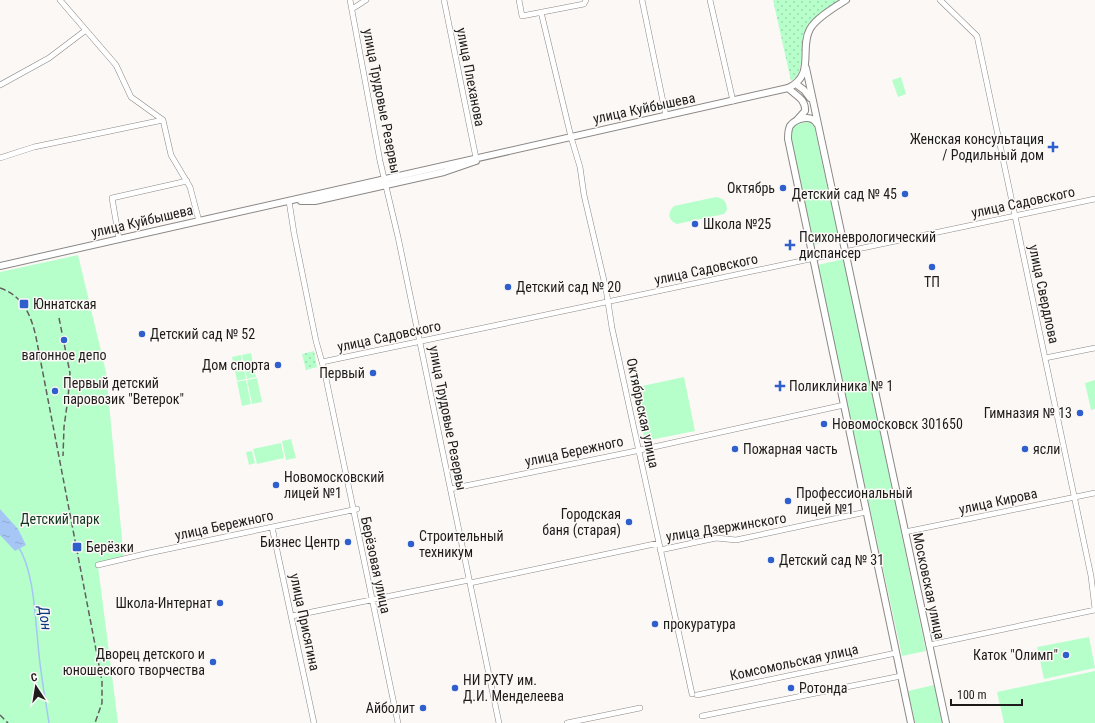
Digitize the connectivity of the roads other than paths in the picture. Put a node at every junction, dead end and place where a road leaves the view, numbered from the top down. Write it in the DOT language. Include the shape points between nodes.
graph roads {
  1 [pos="60,0"];
  2 [pos="350,0"];
  3 [pos="366,0"];
  4 [pos="444,0"];
  5 [pos="519,0"];
  6 [pos="642,0"];
  7 [pos="710,0"];
  8 [pos="845,0"];
  9 [pos="940,0"];
  10 [pos="585,2"];
  11 [pos="352,10"];
  12 [pos="541,12"];
  13 [pos="86,30"];
  14 [pos="805,64"];
  15 [pos="796,84"];
  16 [pos="0,85"];
  17 [pos="788,88"];
  18 [pos="733,101"];
  19 [pos="812,102"];
  20 [pos="666,116"];
  21 [pos="163,120"];
  22 [pos="795,122"];
  23 [pos="818,126"];
  24 [pos="571,136"];
  25 [pos="498,153"];
  26 [pos="0,158"];
  27 [pos="476,158"];
  28 [pos="187,181"];
  29 [pos="385,182"];
  30 [pos="1095,199"];
  31 [pos="289,201"];
  32 [pos="1015,216"];
  33 [pos="199,221"];
  34 [pos="119,239"];
  35 [pos="845,252"];
  36 [pos="813,259"];
  37 [pos="0,266"];
  38 [pos="608,301"];
  39 [pos="420,341"];
  40 [pos="1095,348"];
  41 [pos="1045,358"];
  42 [pos="322,362"];
  43 [pos="844,405"];
  44 [pos="639,450"];
  45 [pos="450,489"];
  46 [pos="1095,493"];
  47 [pos="1074,497"];
  48 [pos="355,509"];
  49 [pos="866,512"];
  50 [pos="272,527"];
  51 [pos="905,532"];
  52 [pos="659,543"];
  53 [pos="660,550"];
  54 [pos="98,566"];
  55 [pos="469,582"];
  56 [pos="371,600"];
  57 [pos="1095,610"];
  58 [pos="292,616"];
  59 [pos="929,645"];
  60 [pos="896,653"];
  61 [pos="901,676"];
  62 [pos="694,695"];
  63 [pos="640,708"];
  64 [pos="702,716"];
  65 [pos="314,723"];
  66 [pos="398,723"];
  67 [pos="499,723"];
  68 [pos="567,723"];
  69 [pos="911,723"];
  70 [pos="946,723"];
  1 -- 13 [label="street"];
  2 -- 11 [label="street, улица Трудовые Резервы"];
  3 -- 11 [label="street"];
  4 -- 27 [label="street, улица Плеханова"];
  5 -- 12 [label="street" via="522,16"];
  6 -- 20 [label="street"];
  7 -- 18 [label="street"];
  8 -- 14 [label="main road" via="816,21 810,29"];
  9 -- 32 [label="street, улица Свердлова" via="977,36"];
  10 -- 12 [label="street"];
  11 -- 29 [label="street, улица Трудовые Резервы"];
  12 -- 24 [label="street, Октябрьская улица"];
  13 -- 16 [label="street" via="49,58"];
  13 -- 21 [label="street" via="116,66 131,97"];
  14 -- 15 [label="main road" via="802,76"];
  14 -- 19 [label="main road, Московская улица"];
  15 -- 17 [label="main road, улица Куйбышева"];
  15 -- 19 [label="main road"];
  17 -- 18 [label="main road, улица Куйбышева"];
  17 -- 22 [label="main road" via="805,105 805,111"];
  18 -- 20 [label="main road, улица Куйбышева"];
  19 -- 23 [label="main road, Московская улица"];
  20 -- 24 [label="main road, улица Куйбышева"];
  21 -- 26 [label="street" via="34,148"];
  21 -- 28 [label="street" via="171,155"];
  22 -- 23 [label="main road" via="810,118 816,121"];
  22 -- 36 [label="main road" via="788,131 788,139"];
  23 -- 35 [label="main road, Московская улица"];
  24 -- 25 [label="main road, улица Куйбышева"];
  24 -- 38 [label="street, Октябрьская улица"];
  25 -- 27 [label="main road, улица Куйбышева"];
  25 -- 29 [label="main road" via="444,172"];
  27 -- 29 [label="main road, улица Куйбышева"];
  28 -- 33 [label="street"];
  28 -- 34 [label="street" via="112,198"];
  29 -- 31 [label="main road, улица Куйбышева" via="315,201"];
  29 -- 39 [label="street, улица Трудовые Резервы"];
  30 -- 32 [label="street, улица Садовского"];
  31 -- 33 [label="main road, улица Куйбышева"];
  31 -- 42 [label="street, Берёзовая улица"];
  32 -- 35 [label="street, улица Садовского"];
  32 -- 41 [label="street, улица Свердлова"];
  33 -- 34 [label="main road, улица Куйбышева"];
  34 -- 37 [label="main road, улица Куйбышева"];
  35 -- 36 [label="street, улица Садовского"];
  35 -- 51 [label="main road, Московская улица"];
  36 -- 38 [label="street, улица Садовского"];
  36 -- 43 [label="main road"];
  38 -- 39 [label="street, улица Садовского"];
  38 -- 44 [label="street, Октябрьская улица"];
  39 -- 42 [label="street, улица Садовского"];
  39 -- 45 [label="street, улица Трудовые Резервы"];
  40 -- 41 [label="street"];
  41 -- 47 [label="street, улица Свердлова"];
  42 -- 48 [label="street, Берёзовая улица"];
  43 -- 44 [label="street, улица Бережного"];
  43 -- 49 [label="main road"];
  44 -- 45 [label="street, улица Бережного"];
  44 -- 52 [label="street, Октябрьская улица"];
  45 -- 55 [label="street, улица Трудовые Резервы"];
  46 -- 47 [label="street, улица Кирова"];
  47 -- 51 [label="street, улица Кирова"];
  47 -- 57 [label="street, улица Свердлова" via="1091,576"];
  48 -- 50 [label="street, улица Бережного"];
  48 -- 56 [label="street, Берёзовая улица"];
  49 -- 53 [label="street, улица Дзержинского" via="736,540 716,538"];
  49 -- 60 [label="main road"];
  50 -- 54 [label="street, улица Бережного"];
  50 -- 58 [label="street, улица Присягина"];
  51 -- 59 [label="main road, Московская улица"];
  52 -- 53 [label="street, Октябрьская улица"];
  52 -- 55 [label="street, улица Дзержинского"];
  53 -- 62 [label="street, Октябрьская улица"];
  55 -- 56 [label="street, улица Дзержинского"];
  55 -- 67 [label="street, улица Трудовые Резервы"];
  56 -- 58 [label="street, улица Дзержинского"];
  56 -- 66 [label="street, Берёзовая улица"];
  57 -- 59 [label="street"];
  58 -- 65 [label="street, улица Присягина"];
  59 -- 70 [label="main road, Московская улица"];
  60 -- 61 [label="main road"];
  60 -- 62 [label="street, Комсомольская улица"];
  61 -- 64 [label="street"];
  61 -- 69 [label="main road"];
  63 -- 68 [label="street"];
}
